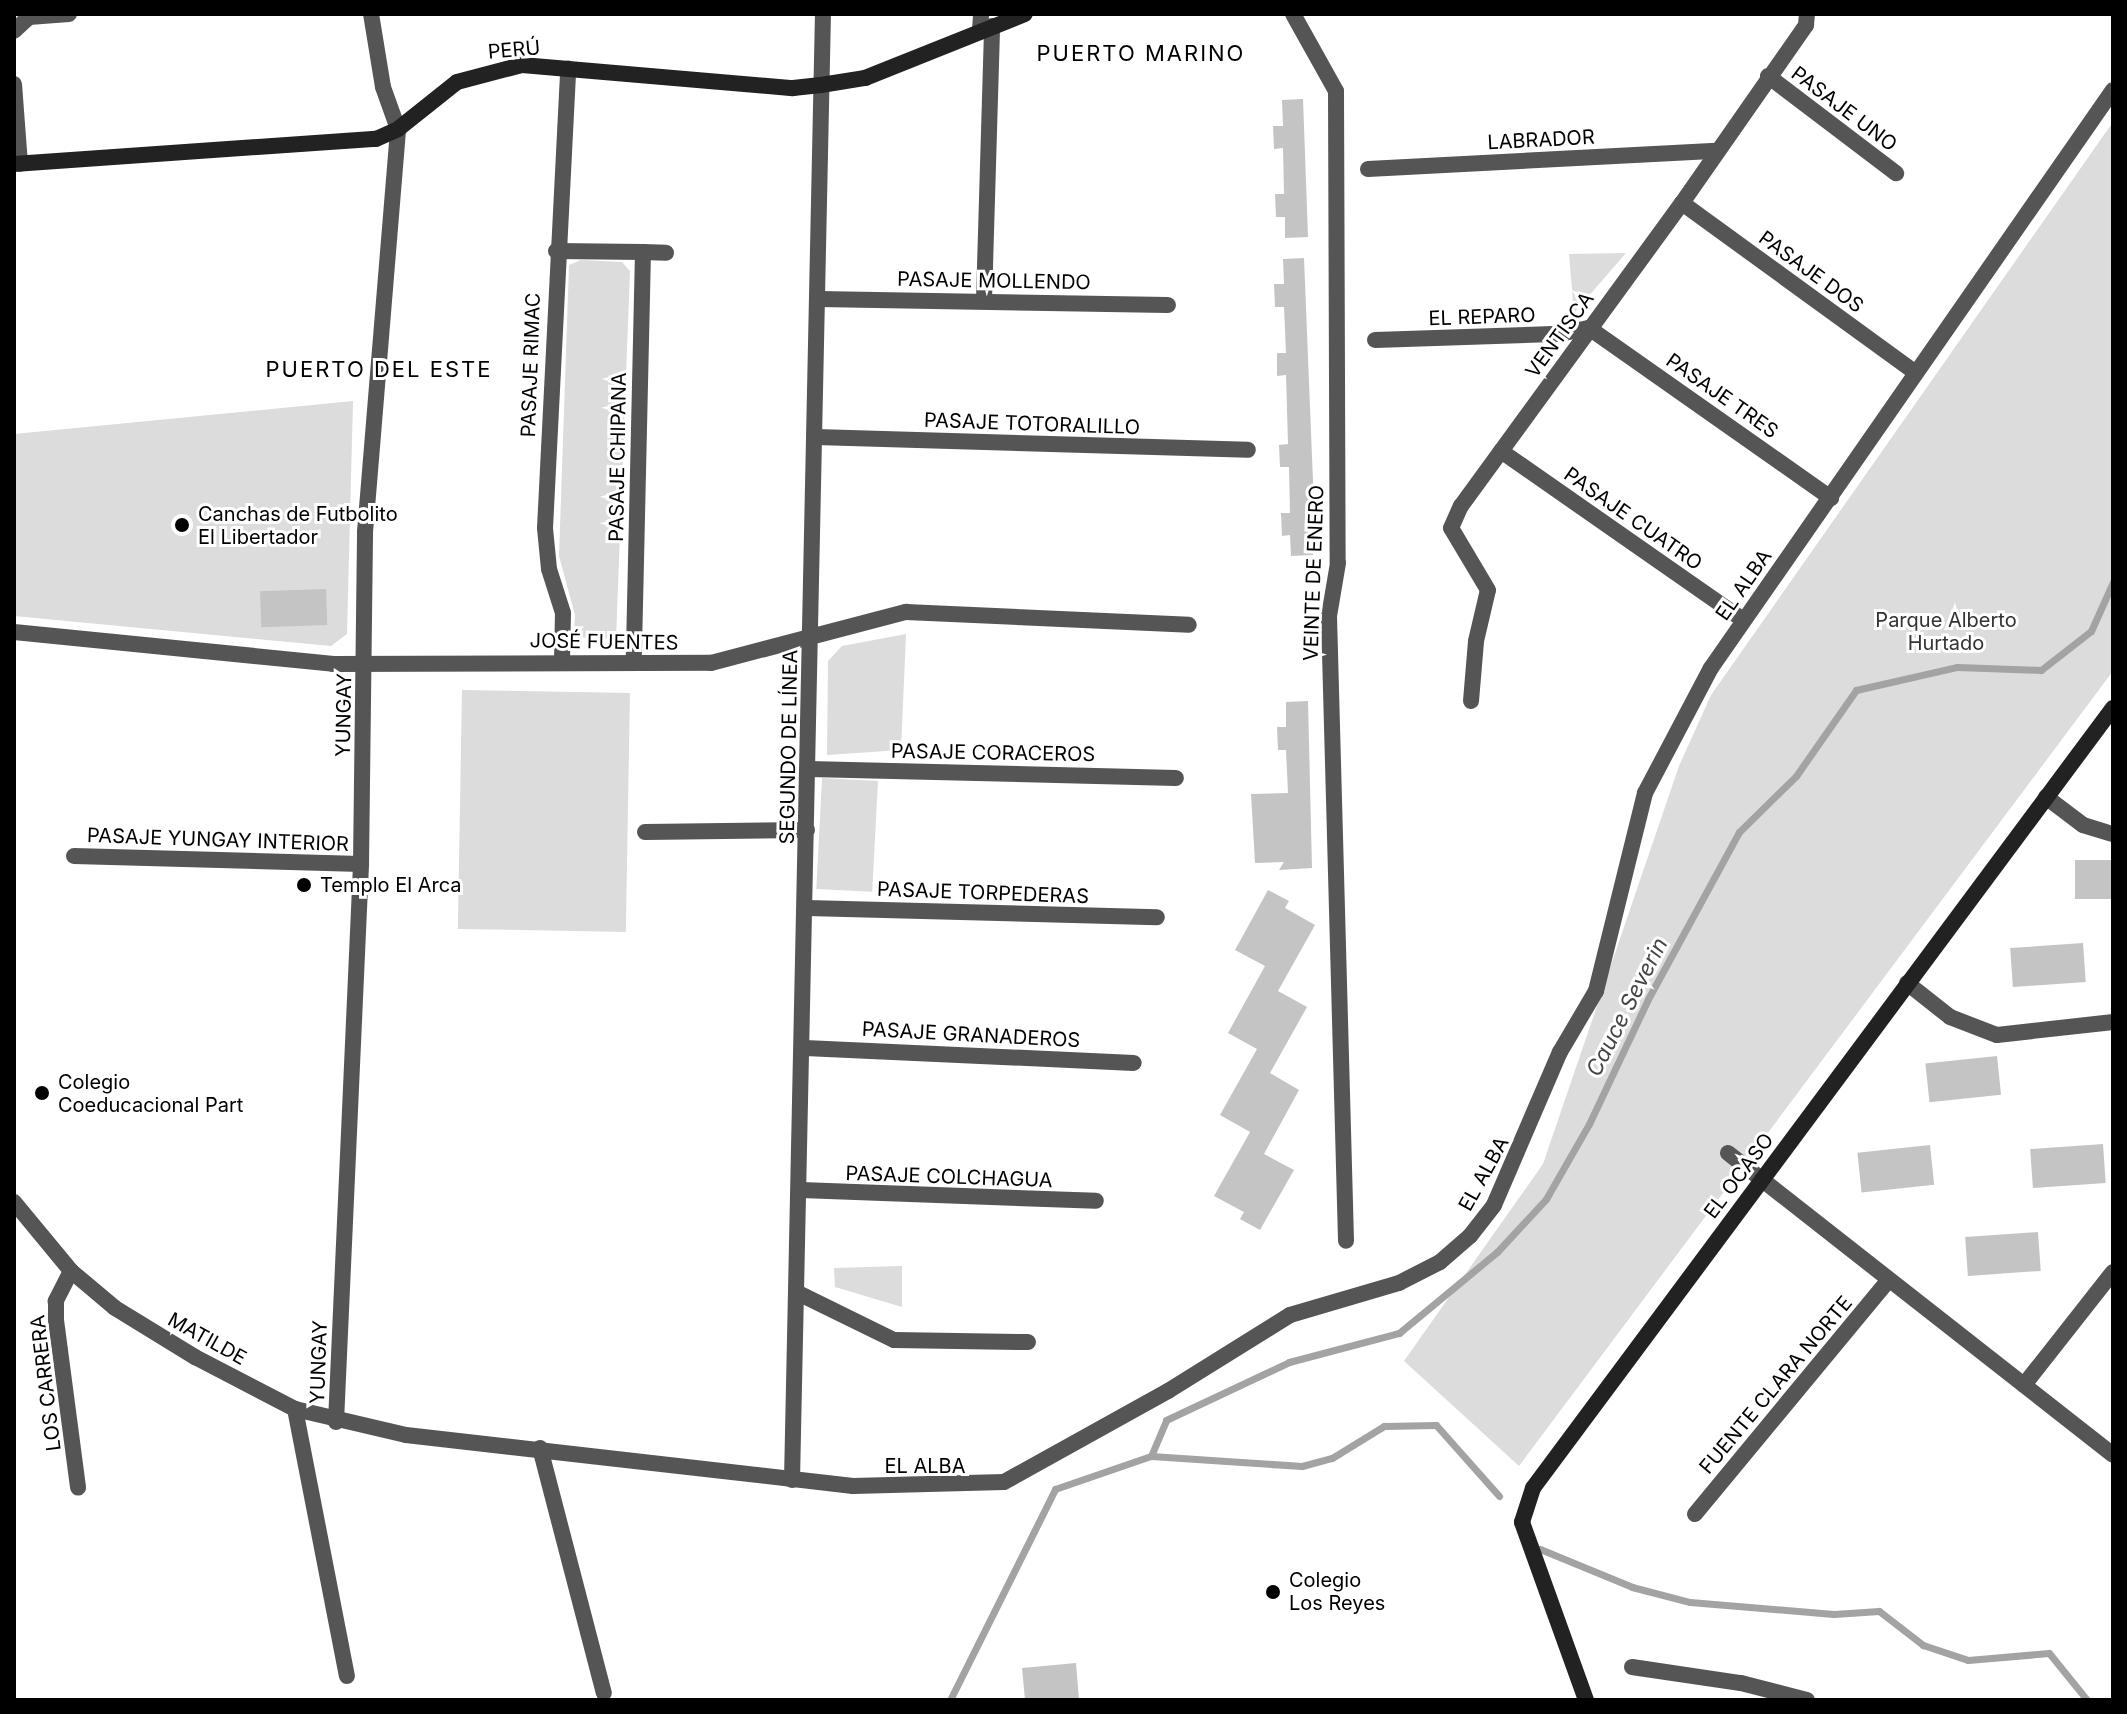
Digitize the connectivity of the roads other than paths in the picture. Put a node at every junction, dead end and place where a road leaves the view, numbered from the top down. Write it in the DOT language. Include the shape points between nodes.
graph roads {
  1 [pos="69,14"];
  2 [pos="371,14"];
  3 [pos="823,14"];
  4 [pos="1025,14"];
  5 [pos="1293,14"];
  6 [pos="1807,14"];
  7 [pos="984,23"];
  8 [pos="14,31"];
  9 [pos="568,69"];
  10 [pos="1768,76"];
  11 [pos="14,84"];
  12 [pos="821,85"];
  13 [pos="2113,90"];
  14 [pos="398,129"];
  15 [pos="1717,151"];
  16 [pos="17,164"];
  17 [pos="1368,169"];
  18 [pos="1896,173"];
  19 [pos="1682,203"];
  20 [pos="556,251"];
  21 [pos="643,252"];
  22 [pos="666,253"];
  23 [pos="819,299"];
  24 [pos="984,300"];
  25 [pos="1168,305"];
  26 [pos="1589,328"];
  27 [pos="1375,340"];
  28 [pos="1916,373"];
  29 [pos="816,437"];
  30 [pos="1248,450"];
  31 [pos="1501,451"];
  32 [pos="1831,498"];
  33 [pos="1743,620"];
  34 [pos="1189,625"];
  35 [pos="14,632"];
  36 [pos="810,638"];
  37 [pos="562,660"];
  38 [pos="365,662"];
  39 [pos="634,662"];
  40 [pos="1471,701"];
  41 [pos="2113,708"];
  42 [pos="809,769"];
  43 [pos="1176,778"];
  44 [pos="2046,797"];
  45 [pos="807,830"];
  46 [pos="645,832"];
  47 [pos="2113,834"];
  48 [pos="74,856"];
  49 [pos="361,864"];
  50 [pos="807,908"];
  51 [pos="1157,917"];
  52 [pos="1907,983"];
  53 [pos="2113,1022"];
  54 [pos="805,1048"];
  55 [pos="1134,1063"];
  56 [pos="1728,1153"];
  57 [pos="1760,1181"];
  58 [pos="801,1190"];
  59 [pos="1096,1201"];
  60 [pos="17,1212"];
  61 [pos="1346,1241"];
  62 [pos="71,1271"];
  63 [pos="2113,1272"];
  64 [pos="1888,1281"];
  65 [pos="798,1293"];
  66 [pos="1028,1342"];
  67 [pos="2024,1385"];
  68 [pos="295,1409"];
  69 [pos="336,1422"];
  70 [pos="540,1448"];
  71 [pos="2113,1455"];
  72 [pos="792,1480"];
  73 [pos="78,1488"];
  74 [pos="1695,1514"];
  75 [pos="1632,1667"];
  76 [pos="347,1676"];
  77 [pos="604,1693"];
  78 [pos="1586,1700"];
  79 [pos="1807,1700"];
  1 -- 8 [label="street" via="29,17"];
  2 -- 14 [label="street, YUNGAY" via="383,87"];
  3 -- 12 [label="street, SEGUNDO DE LÍNEA"];
  4 -- 7 [label="street, PERÚ"];
  5 -- 61 [label="street, VEINTE DE ENERO" via="1336,91 1338,563 1329,616"];
  6 -- 10 [label="street, VENTISCA" via="1806,25"];
  7 -- 12 [label="street, PERÚ" via="865,78"];
  7 -- 24 [label="street"];
  9 -- 12 [label="street, PERÚ" via="793,88"];
  9 -- 14 [label="street, PERÚ" via="522,65 476,74 439,93"];
  9 -- 20 [label="street, PASAJE RIMAC"];
  10 -- 15 [label="street, VENTISCA"];
  10 -- 18 [label="street, PASAJE UNO"];
  11 -- 16 [label="street"];
  12 -- 23 [label="street, SEGUNDO DE LÍNEA"];
  13 -- 28 [label="street, EL ALBA"];
  14 -- 16 [label="street, PERÚ" via="363,141"];
  14 -- 38 [label="street, YUNGAY" via="365,532"];
  15 -- 17 [label="street, LABRADOR"];
  15 -- 19 [label="street, VENTISCA"];
  19 -- 26 [label="street, VENTISCA"];
  19 -- 28 [label="street, PASAJE DOS"];
  20 -- 21 [label="street"];
  20 -- 37 [label="street, PASAJE RIMAC" via="545,528 549,569 563,613"];
  21 -- 22 [label="street"];
  21 -- 39 [label="street, PASAJE CHIPANA"];
  23 -- 24 [label="street, PASAJE MOLLENDO"];
  23 -- 29 [label="street, SEGUNDO DE LÍNEA"];
  24 -- 25 [label="street, PASAJE MOLLENDO"];
  26 -- 27 [label="street, EL REPARO" via="1560,334"];
  26 -- 31 [label="street, VENTISCA"];
  26 -- 32 [label="street, PASAJE TRES"];
  28 -- 32 [label="street, EL ALBA"];
  29 -- 30 [label="street, PASAJE TOTORALILLO"];
  29 -- 36 [label="street, SEGUNDO DE LÍNEA"];
  31 -- 33 [label="street, PASAJE CUATRO"];
  31 -- 40 [label="street, VENTISCA" via="1451,528 1488,590 1476,641"];
  32 -- 33 [label="street, EL ALBA"];
  33 -- 72 [label="street, EL ALBA" via="1711,668 1645,793 1596,991 1560,1052 1506,1181 1470,1236 1440,1262 1399,1283 1290,1315 1168,1391 1004,1482 910,1487"];
  34 -- 36 [label="street, JOSÉ FUENTES" via="906,612"];
  35 -- 38 [label="street, JOSÉ FUENTES" via="333,664"];
  36 -- 39 [label="street, JOSÉ FUENTES" via="711,663"];
  36 -- 42 [label="street, SEGUNDO DE LÍNEA"];
  37 -- 38 [label="street, JOSÉ FUENTES"];
  37 -- 39 [label="street, JOSÉ FUENTES"];
  38 -- 49 [label="street, YUNGAY"];
  41 -- 44 [label="street, EL OCASO"];
  42 -- 43 [label="street, PASAJE CORACEROS"];
  42 -- 45 [label="street, SEGUNDO DE LÍNEA"];
  44 -- 47 [label="street" via="2083,825"];
  44 -- 52 [label="street, EL OCASO"];
  45 -- 46 [label="street"];
  45 -- 50 [label="street, SEGUNDO DE LÍNEA"];
  48 -- 49 [label="street, PASAJE YUNGAY INTERIOR"];
  49 -- 69 [label="street, YUNGAY"];
  50 -- 51 [label="street, PASAJE TORPEDERAS"];
  50 -- 54 [label="street, SEGUNDO DE LÍNEA"];
  52 -- 53 [label="street" via="1950,1017 1997,1035"];
  52 -- 57 [label="street, EL OCASO"];
  54 -- 55 [label="street, PASAJE GRANADEROS"];
  54 -- 58 [label="street, SEGUNDO DE LÍNEA"];
  56 -- 57 [label="street"];
  57 -- 64 [label="street"];
  57 -- 78 [label="street, EL OCASO" via="1533,1488 1522,1522"];
  58 -- 59 [label="street, PASAJE COLCHAGUA"];
  58 -- 65 [label="street, SEGUNDO DE LÍNEA"];
  60 -- 62 [label="street"];
  62 -- 68 [label="street, MATILDE" via="115,1308"];
  62 -- 73 [label="street, LOS CARRERA" via="56,1301 56,1320"];
  63 -- 67 [label="street"];
  64 -- 67 [label="street"];
  64 -- 74 [label="street, FUENTE CLARA NORTE"];
  65 -- 66 [label="street" via="894,1340"];
  65 -- 72 [label="street, SEGUNDO DE LÍNEA"];
  67 -- 71 [label="street"];
  68 -- 69 [label="street, MATILDE"];
  68 -- 76 [label="street"];
  69 -- 70 [label="street, EL ALBA" via="406,1435"];
  70 -- 72 [label="street, EL ALBA"];
  70 -- 77 [label="street"];
  75 -- 79 [label="street" via="1741,1683"];
}
